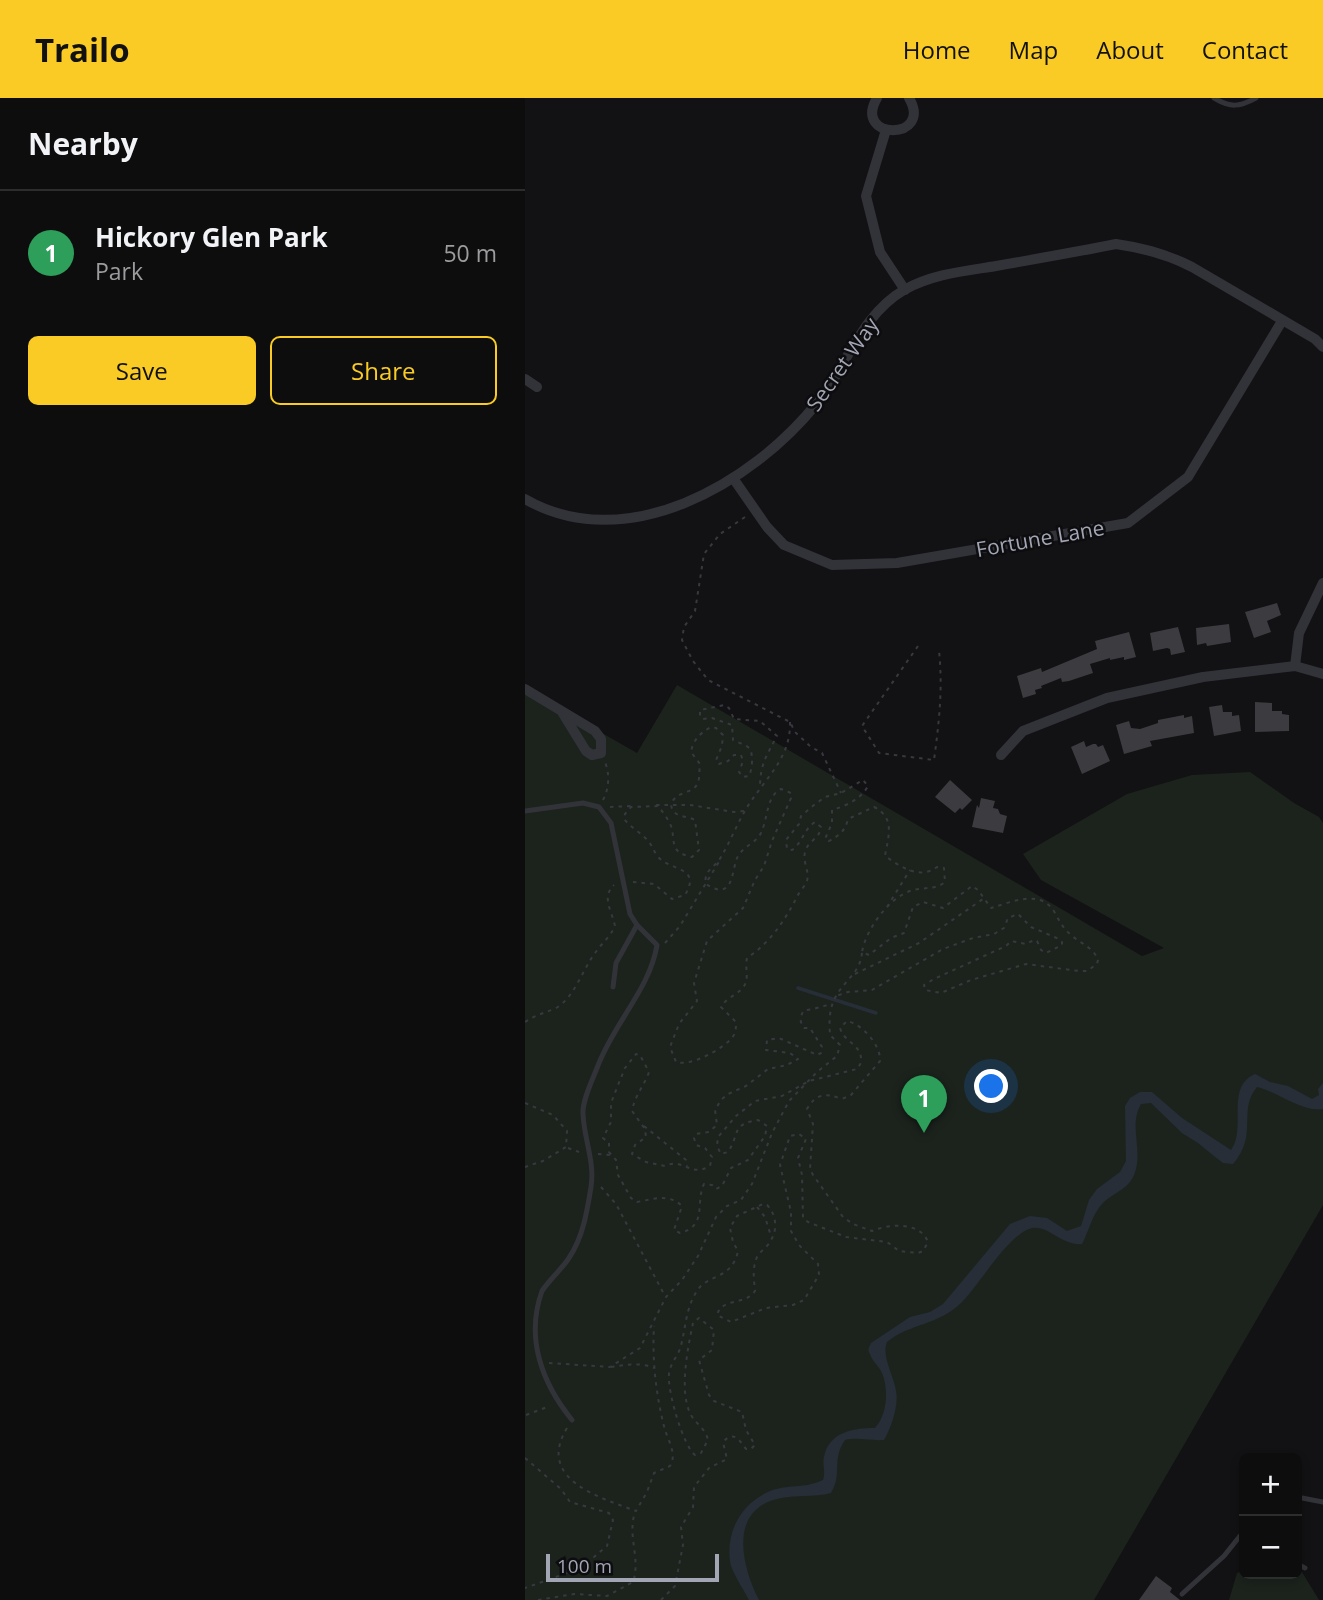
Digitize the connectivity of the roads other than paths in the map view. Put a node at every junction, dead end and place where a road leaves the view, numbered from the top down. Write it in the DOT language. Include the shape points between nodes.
graph roads {
  1 [pos="877,98"];
  2 [pos="909,98"];
  3 [pos="1214,98"];
  4 [pos="1256,98"];
  5 [pos="886,130"];
  6 [pos="905,290"];
  7 [pos="1282,321"];
  8 [pos="1323,346"];
  9 [pos="525,379"];
  10 [pos="537,387"];
  11 [pos="733,478"];
  12 [pos="525,499"];
  13 [pos="1323,583"];
  14 [pos="1295,666"];
  15 [pos="1323,674"];
  16 [pos="525,689"];
  17 [pos="562,712"];
  18 [pos="1001,755"];
  19 [pos="525,811"];
  20 [pos="636,925"];
  21 [pos="613,987"];
  22 [pos="572,1420"];
  23 [pos="1302,1498"];
  24 [pos="1323,1502"];
  25 [pos="1239,1540"];
  26 [pos="1302,1566"];
  27 [pos="1305,1567"];
  28 [pos="1182,1594"];
  1 -- 5 [label="street" via="873,115"];
  2 -- 5 [label="street" via="913,111 909,123 899,131"];
  3 -- 4 [label="lane" via="1228,106 1242,106"];
  5 -- 6 [label="street" via="866,195 880,253"];
  6 -- 7 [label="street, Secret Way" via="942,275 1116,244 1171,256"];
  6 -- 11 [label="street, Secret Way" via="868,322 805,418"];
  7 -- 8 [label="street, Secret Way"];
  7 -- 11 [label="street, Fortune Lane" via="1188,477 1128,523 897,563 832,565 784,545"];
  9 -- 10 [label="street"];
  11 -- 12 [label="street, Secret Way" via="693,500 618,521 562,515"];
  13 -- 14 [label="street" via="1299,632"];
  14 -- 15 [label="street"];
  14 -- 18 [label="street" via="1203,677 1107,698 1023,731"];
  16 -- 17 [label="street"];
  17 -- 17 [label="street" via="586,751 601,753 601,739 595,731"];
  19 -- 20 [label="lane" via="583,803 599,807 611,823"];
  20 -- 21 [label="lane" via="616,963"];
  20 -- 22 [label="lane" via="657,945 654,964 597,1068 583,1112 592,1183 579,1239 534,1304 530,1321 533,1357 546,1388"];
  23 -- 24 [label="lane"];
  25 -- 28 [label="lane"];
  26 -- 27 [label="lane"];
}
